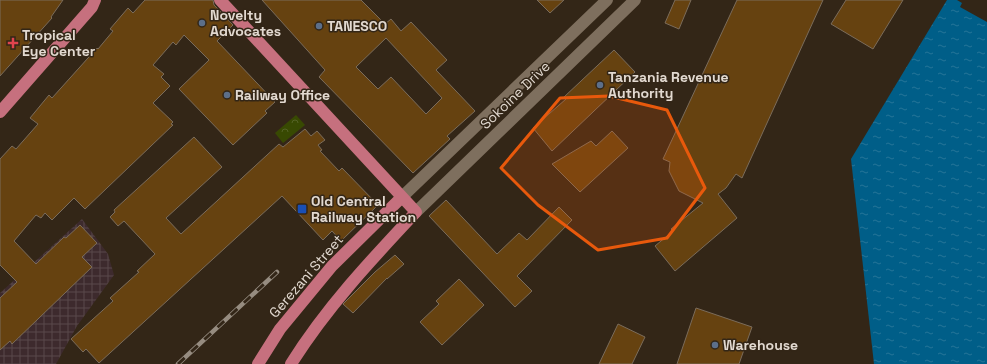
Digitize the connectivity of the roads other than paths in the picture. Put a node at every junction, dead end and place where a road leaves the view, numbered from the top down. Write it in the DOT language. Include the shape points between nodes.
graph roads {
  1 [pos="220,0"];
  2 [pos="607,0"];
  3 [pos="635,0"];
  4 [pos="95,2"];
  5 [pos="0,112"];
  6 [pos="402,197"];
  7 [pos="416,212"];
  8 [pos="258,364"];
  9 [pos="291,364"];
  1 -- 6 [label="main road"];
  2 -- 6 [label="street, Sokoine Drive"];
  3 -- 7 [label="street, Sokoine Drive"];
  4 -- 5 [label="main road"];
  6 -- 7 [label="main road"];
  6 -- 8 [label="main road, Gerezani Street" via="332,266 280,329"];
  7 -- 9 [label="main road" via="365,266 327,312"];
}
